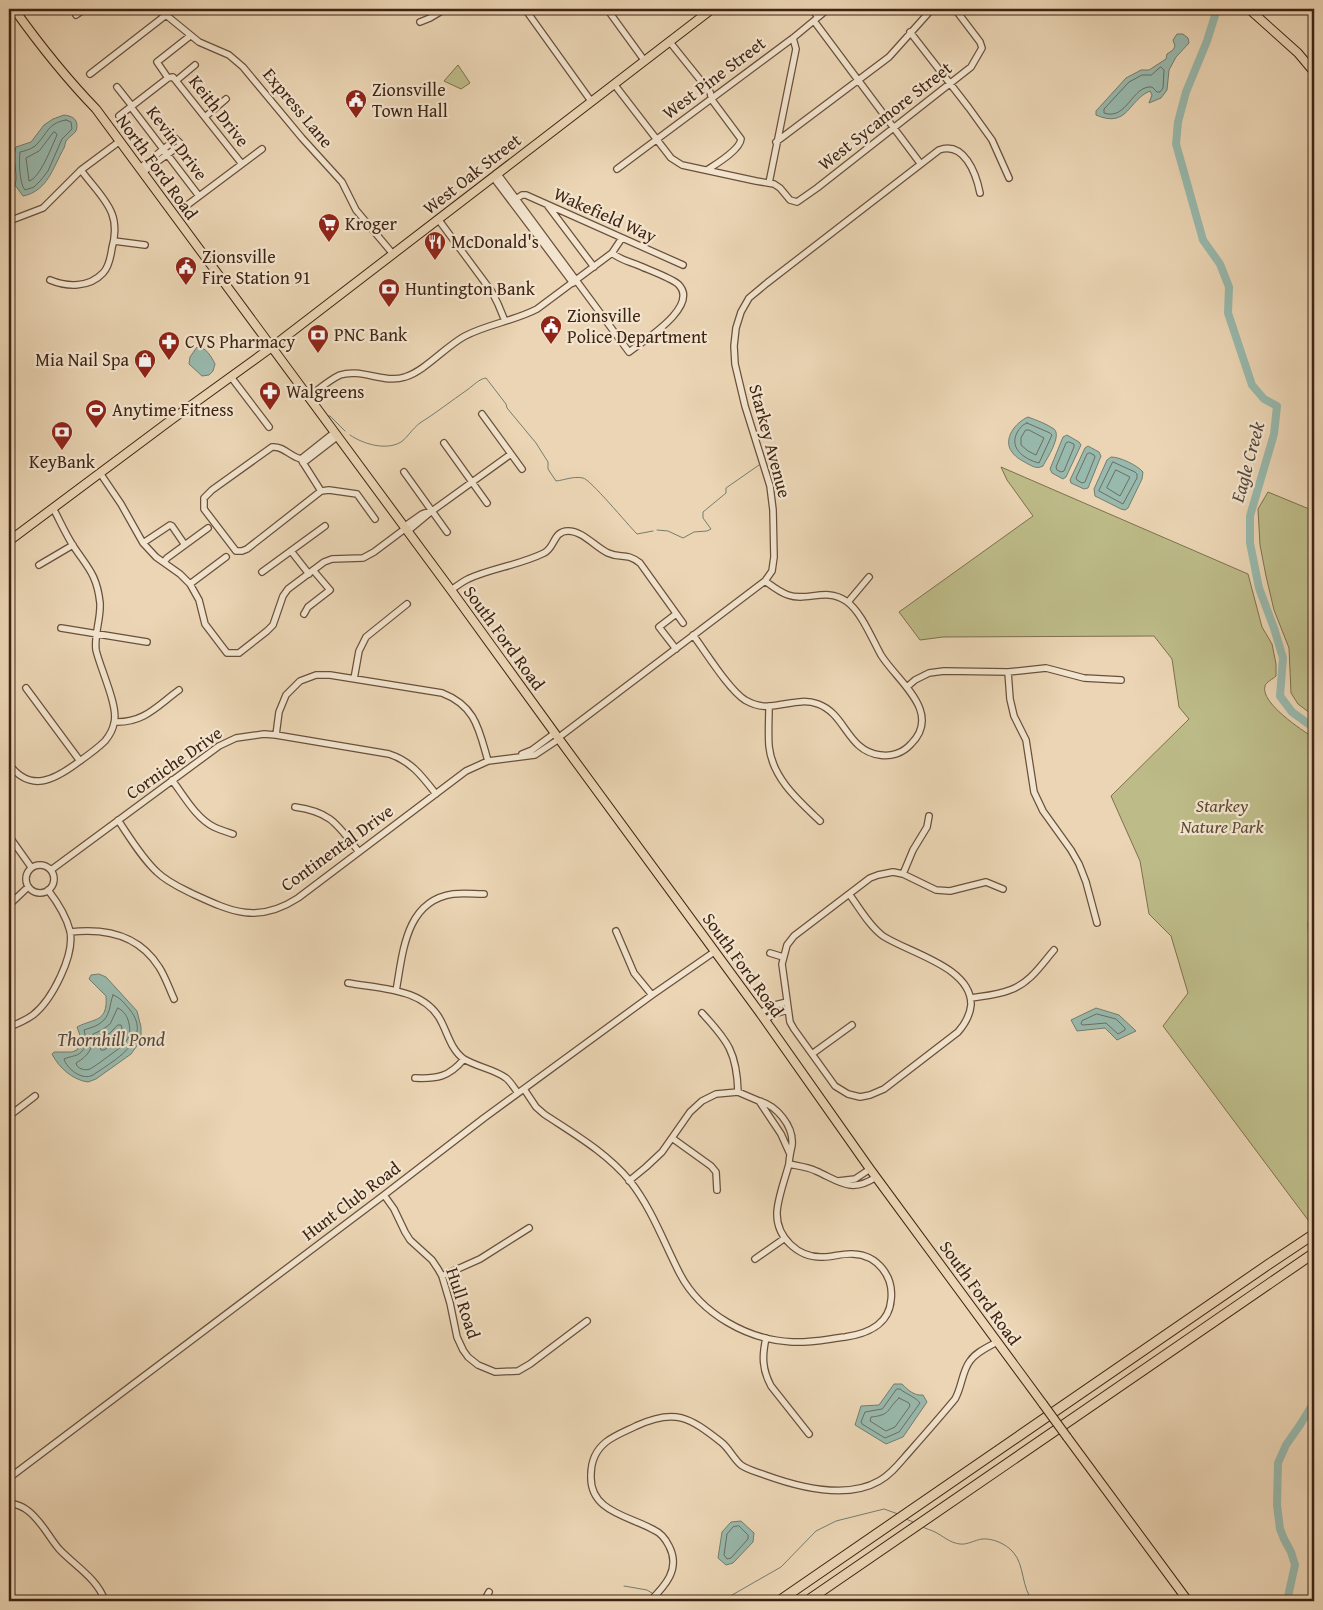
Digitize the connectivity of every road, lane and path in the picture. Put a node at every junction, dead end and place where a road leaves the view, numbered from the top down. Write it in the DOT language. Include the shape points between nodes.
graph roads {
  1 [pos="14,9"];
  2 [pos="85,9"];
  3 [pos="154,9"];
  4 [pos="445,9"];
  5 [pos="525,9"];
  6 [pos="607,9"];
  7 [pos="712,9"];
  8 [pos="812,9"];
  9 [pos="828,9"];
  10 [pos="932,9"];
  11 [pos="956,9"];
  12 [pos="1249,9"];
  13 [pos="76,15"];
  14 [pos="166,15"];
  15 [pos="816,19"];
  16 [pos="420,22"];
  17 [pos="910,32"];
  18 [pos="190,36"];
  19 [pos="793,38"];
  20 [pos="670,41"];
  21 [pos="644,60"];
  22 [pos="195,65"];
  23 [pos="1314,72"];
  24 [pos="90,74"];
  25 [pos="173,78"];
  26 [pos="859,80"];
  27 [pos="614,84"];
  28 [pos="951,84"];
  29 [pos="117,87"];
  30 [pos="711,98"];
  31 [pos="226,100"];
  32 [pos="591,101"];
  33 [pos="132,106"];
  34 [pos="119,116"];
  35 [pos="205,117"];
  36 [pos="895,128"];
  37 [pos="657,140"];
  38 [pos="120,141"];
  39 [pos="776,142"];
  40 [pos="262,149"];
  41 [pos="165,151"];
  42 [pos="920,163"];
  43 [pos="242,164"];
  44 [pos="617,169"];
  45 [pos="81,170"];
  46 [pos="141,170"];
  47 [pos="707,170"];
  48 [pos="495,175"];
  49 [pos="1009,178"];
  50 [pos="769,183"];
  51 [pos="980,193"];
  52 [pos="199,196"];
  53 [pos="516,199"];
  54 [pos="186,206"];
  55 [pos="548,206"];
  56 [pos="438,219"];
  57 [pos="9,222"];
  58 [pos="622,238"];
  59 [pos="114,241"];
  60 [pos="144,245"];
  61 [pos="612,253"];
  62 [pos="392,254"];
  63 [pos="683,266"];
  64 [pos="594,267"];
  65 [pos="50,280"];
  66 [pos="574,282"];
  67 [pos="505,321"];
  68 [pos="272,347"];
  69 [pos="232,377"];
  70 [pos="308,397"];
  71 [pos="482,414"];
  72 [pos="269,427"];
  73 [pos="336,434"];
  74 [pos="444,443"];
  75 [pos="511,454"];
  76 [pos="302,461"];
  77 [pos="522,469"];
  78 [pos="404,472"];
  79 [pos="100,474"];
  80 [pos="472,483"];
  81 [pos="321,491"];
  82 [pos="487,503"];
  83 [pos="53,508"];
  84 [pos="432,511"];
  85 [pos="375,519"];
  86 [pos="325,526"];
  87 [pos="208,528"];
  88 [pos="406,528"];
  89 [pos="447,532"];
  90 [pos="9,541"];
  91 [pos="143,543"];
  92 [pos="73,545"];
  93 [pos="185,545"];
  94 [pos="291,551"];
  95 [pos="226,557"];
  96 [pos="164,562"];
  97 [pos="39,565"];
  98 [pos="262,572"];
  99 [pos="311,572"];
  100 [pos="869,577"];
  101 [pos="765,581"];
  102 [pos="190,584"];
  103 [pos="451,590"];
  104 [pos="848,602"];
  105 [pos="407,604"];
  106 [pos="304,614"];
  107 [pos="676,614"];
  108 [pos="683,623"];
  109 [pos="61,628"];
  110 [pos="97,634"];
  111 [pos="693,635"];
  112 [pos="147,642"];
  113 [pos="676,649"];
  114 [pos="1008,672"];
  115 [pos="354,679"];
  116 [pos="1121,680"];
  117 [pos="907,687"];
  118 [pos="26,688"];
  119 [pos="179,690"];
  120 [pos="769,706"];
  121 [pos="115,722"];
  122 [pos="276,735"];
  123 [pos="557,737"];
  124 [pos="80,761"];
  125 [pos="488,761"];
  126 [pos="9,764"];
  127 [pos="172,780"];
  128 [pos="436,794"];
  129 [pos="295,807"];
  130 [pos="929,816"];
  131 [pos="118,820"];
  132 [pos="820,822"];
  133 [pos="234,834"];
  134 [pos="9,836"];
  135 [pos="359,852"];
  136 [pos="31,867"];
  137 [pos="51,870"];
  138 [pos="903,874"];
  139 [pos="28,887"];
  140 [pos="48,890"];
  141 [pos="1004,890"];
  142 [pos="484,894"];
  143 [pos="849,894"];
  144 [pos="9,904"];
  145 [pos="1098,923"];
  146 [pos="616,931"];
  147 [pos="70,932"];
  148 [pos="1054,950"];
  149 [pos="714,952"];
  150 [pos="770,953"];
  151 [pos="783,957"];
  152 [pos="348,983"];
  153 [pos="396,991"];
  154 [pos="652,995"];
  155 [pos="971,998"];
  156 [pos="174,999"];
  157 [pos="787,1002"];
  158 [pos="788,1010"];
  159 [pos="702,1013"];
  160 [pos="760,1013"];
  161 [pos="765,1020"];
  162 [pos="852,1025"];
  163 [pos="9,1027"];
  164 [pos="812,1054"];
  165 [pos="464,1059"];
  166 [pos="414,1078"];
  167 [pos="524,1089"];
  168 [pos="738,1092"];
  169 [pos="518,1093"];
  170 [pos="35,1096"];
  171 [pos="759,1101"];
  172 [pos="9,1116"];
  173 [pos="672,1138"];
  174 [pos="790,1154"];
  175 [pos="789,1164"];
  176 [pos="870,1169"];
  177 [pos="876,1177"];
  178 [pos="629,1180"];
  179 [pos="838,1182"];
  180 [pos="717,1190"];
  181 [pos="384,1195"];
  182 [pos="529,1228"];
  183 [pos="1313,1235"];
  184 [pos="785,1238"];
  185 [pos="1314,1253"];
  186 [pos="1314,1257"];
  187 [pos="754,1259"];
  188 [pos="1288,1271"];
  189 [pos="442,1276"];
  190 [pos="587,1321"];
  191 [pos="766,1338"];
  192 [pos="997,1342"];
  193 [pos="809,1434"];
  194 [pos="9,1478"];
  195 [pos="9,1503"];
  196 [pos="489,1592"];
  197 [pos="105,1601"];
  198 [pos="484,1601"];
  199 [pos="650,1601"];
  200 [pos="779,1601"];
  201 [pos="806,1601"];
  202 [pos="1188,1601"];
  1 -- 38 [label="main road, North Ford Road"];
  2 -- 13 [label="street"];
  3 -- 14 [label="street, Express Lane"];
  4 -- 16 [label="street"];
  5 -- 32 [label="street"];
  6 -- 21 [label="street"];
  7 -- 20 [label="main road, West Oak Street"];
  8 -- 15 [label="street"];
  9 -- 15 [label="street, West Pine Street"];
  10 -- 17 [label="street"];
  11 -- 28 [label="street, West Sycamore Street" via="982,48 971,67"];
  12 -- 23 [label="main road"];
  14 -- 18 [label="street, Express Lane"];
  14 -- 24 [label="street"];
  15 -- 19 [label="street, West Pine Street"];
  15 -- 26 [label="street"];
  17 -- 26 [label="street" via="889,57"];
  17 -- 28 [label="street"];
  18 -- 25 [label="street, Keith Drive" via="157,62"];
  18 -- 62 [label="street, Express Lane" via="229,55 243,67 342,182 356,210"];
  19 -- 30 [label="street, West Pine Street"];
  19 -- 39 [label="street" via="796,49"];
  20 -- 21 [label="main road, West Oak Street"];
  20 -- 30 [label="street" via="710,92"];
  21 -- 27 [label="main road, West Oak Street"];
  22 -- 25 [label="street"];
  25 -- 33 [label="street"];
  25 -- 35 [label="street, Keith Drive"];
  26 -- 36 [label="street"];
  26 -- 39 [label="street"];
  27 -- 32 [label="main road, West Oak Street"];
  27 -- 37 [label="street"];
  28 -- 36 [label="street, West Sycamore Street"];
  28 -- 49 [label="street" via="992,140"];
  29 -- 33 [label="street, Kevin Drive"];
  30 -- 37 [label="street, West Pine Street"];
  30 -- 47 [label="street" via="739,135 741,144"];
  31 -- 35 [label="street"];
  32 -- 48 [label="main road, West Oak Street"];
  33 -- 34 [label="street"];
  33 -- 41 [label="street, Kevin Drive"];
  35 -- 43 [label="street, Keith Drive"];
  36 -- 42 [label="street"];
  36 -- 50 [label="street, West Sycamore Street" via="800,201 790,200 777,186"];
  37 -- 44 [label="street, West Pine Street"];
  37 -- 47 [label="street" via="676,162"];
  38 -- 45 [label="street"];
  38 -- 46 [label="main road, North Ford Road"];
  39 -- 50 [label="street"];
  40 -- 43 [label="street"];
  41 -- 46 [label="street"];
  41 -- 52 [label="street, Kevin Drive"];
  42 -- 51 [label="street, Starkey Avenue" via="942,149 955,150 967,160 978,180"];
  42 -- 101 [label="street, Starkey Avenue" via="749,298 741,312 734,346 738,380 770,486 773,510 774,558 772,571"];
  43 -- 52 [label="street"];
  45 -- 57 [label="street" via="42,208"];
  45 -- 59 [label="street" via="112,214"];
  46 -- 68 [label="main road, North Ford Road"];
  47 -- 50 [label="street"];
  48 -- 53 [label="street"];
  48 -- 56 [label="main road, West Oak Street"];
  48 -- 66 [label="street"];
  52 -- 54 [label="street"];
  53 -- 55 [label="street, Wakefield Way" via="526,195"];
  53 -- 66 [label="street"];
  55 -- 58 [label="street, Wakefield Way"];
  55 -- 64 [label="street"];
  56 -- 62 [label="main road, West Oak Street"];
  56 -- 67 [label="street" via="492,292"];
  58 -- 61 [label="street"];
  58 -- 63 [label="street, Wakefield Way"];
  59 -- 60 [label="street"];
  59 -- 65 [label="street" via="104,272 94,280 74,286"];
  61 -- 64 [label="street"];
  61 -- 66 [label="street" via="620,260 678,284 682,291 683,300 678,312 629,352"];
  62 -- 68 [label="main road, West Oak Street"];
  64 -- 66 [label="street"];
  66 -- 67 [label="street" via="537,309"];
  67 -- 70 [label="street" via="465,336 404,378 345,374"];
  68 -- 69 [label="main road, West Oak Street"];
  68 -- 70 [label="main road, South Ford Road"];
  69 -- 72 [label="street"];
  69 -- 79 [label="main road, West Oak Street"];
  70 -- 73 [label="main road, South Ford Road"];
  71 -- 75 [label="street"];
  73 -- 76 [label="street"];
  73 -- 88 [label="main road, South Ford Road"];
  74 -- 80 [label="street"];
  75 -- 77 [label="street"];
  75 -- 80 [label="street"];
  76 -- 81 [label="street"];
  76 -- 81 [label="street" via="283,448 272,447 212,490 204,498 204,509 239,552"];
  78 -- 84 [label="street"];
  79 -- 83 [label="main road, West Oak Street"];
  79 -- 91 [label="street"];
  80 -- 82 [label="street"];
  80 -- 84 [label="street"];
  81 -- 85 [label="street" via="357,494"];
  83 -- 90 [label="main road, West Oak Street"];
  83 -- 92 [label="street"];
  84 -- 88 [label="street" via="422,514"];
  84 -- 89 [label="street"];
  86 -- 94 [label="street"];
  87 -- 93 [label="street"];
  88 -- 99 [label="street" via="363,558 332,559"];
  88 -- 103 [label="main road, South Ford Road"];
  91 -- 93 [label="street" via="170,525"];
  91 -- 96 [label="street"];
  92 -- 97 [label="street"];
  92 -- 110 [label="street" via="96,582 100,605"];
  93 -- 96 [label="street"];
  94 -- 98 [label="street"];
  94 -- 99 [label="street"];
  95 -- 102 [label="street"];
  96 -- 102 [label="street"];
  99 -- 102 [label="street" via="288,589 273,625 239,653 233,654 225,651 205,624 199,600"];
  99 -- 106 [label="street" via="330,590"];
  100 -- 104 [label="street"];
  101 -- 104 [label="street" via="788,595 829,594"];
  101 -- 111 [label="street"];
  103 -- 107 [label="street" via="468,579 537,557 549,551 556,536 566,531 576,532 607,553 626,555 640,563"];
  103 -- 123 [label="main road, South Ford Road"];
  104 -- 117 [label="street" via="885,662"];
  105 -- 115 [label="street" via="366,637 359,651"];
  107 -- 108 [label="street"];
  107 -- 113 [label="street" via="659,627"];
  109 -- 110 [label="street"];
  110 -- 112 [label="street"];
  110 -- 121 [label="street" via="96,650"];
  111 -- 113 [label="street"];
  111 -- 120 [label="street" via="735,692 746,701"];
  113 -- 123 [label="street"];
  114 -- 116 [label="street" via="1046,668 1084,678"];
  114 -- 117 [label="street" via="936,672 922,676"];
  114 -- 145 [label="street" via="1010,699 1026,740 1034,792 1043,812 1079,864"];
  115 -- 122 [label="street" via="322,675 300,682 282,703"];
  115 -- 125 [label="street" via="452,697 467,708 476,722"];
  117 -- 120 [label="street" via="918,700 920,730 906,749 888,756 860,748 834,715 822,706 803,701"];
  118 -- 124 [label="street"];
  119 -- 121 [label="street" via="142,718"];
  120 -- 132 [label="street" via="769,746 777,772"];
  121 -- 124 [label="street" via="105,741"];
  122 -- 127 [label="street, Corniche Drive" via="236,738 219,746"];
  122 -- 128 [label="street, Corniche Drive" via="394,755 416,769"];
  123 -- 125 [label="street, Continental Drive" via="518,756"];
  123 -- 149 [label="main road, South Ford Road"];
  124 -- 126 [label="street" via="55,778 41,781 24,778"];
  125 -- 128 [label="street, Continental Drive" via="466,771"];
  127 -- 131 [label="street, Corniche Drive"];
  127 -- 133 [label="street" via="199,816 215,828"];
  128 -- 135 [label="street, Continental Drive"];
  129 -- 135 [label="street" via="327,816"];
  130 -- 138 [label="street" via="927,827"];
  131 -- 135 [label="street, Continental Drive" via="153,868 166,880 220,907 240,912 281,908"];
  131 -- 137 [label="street, Corniche Drive"];
  134 -- 136 [label="street"];
  136 -- 137 [label="street" via="41,864"];
  136 -- 139 [label="street" via="26,876"];
  137 -- 140 [label="street" via="54,881"];
  138 -- 141 [label="street" via="936,890 950,891 986,882"];
  138 -- 143 [label="street" via="878,874"];
  139 -- 140 [label="street" via="36,892"];
  139 -- 144 [label="street"];
  140 -- 147 [label="street" via="64,912"];
  142 -- 153 [label="street" via="447,896 431,902 419,913 406,937"];
  143 -- 151 [label="street" via="794,936"];
  143 -- 155 [label="street" via="877,931 953,971 964,982"];
  146 -- 154 [label="street" via="634,973"];
  147 -- 156 [label="street" via="104,931 134,942 160,967"];
  147 -- 163 [label="street" via="67,958 50,995 32,1016"];
  148 -- 155 [label="street" via="1022,985 1010,991"];
  149 -- 154 [label="street, Hunt Club Road"];
  149 -- 160 [label="main road, South Ford Road"];
  150 -- 151 [label="street"];
  151 -- 157 [label="street"];
  152 -- 153 [label="street"];
  153 -- 165 [label="street" via="414,995 432,1007"];
  154 -- 167 [label="street, Hunt Club Road"];
  155 -- 164 [label="street" via="969,1015 958,1032 884,1089 870,1095 860,1096 841,1090"];
  157 -- 158 [label="street"];
  157 -- 160 [label="street"];
  158 -- 161 [label="street"];
  158 -- 164 [label="street" via="794,1030"];
  159 -- 168 [label="street" via="722,1036 732,1054"];
  160 -- 161 [label="main road, South Ford Road"];
  161 -- 176 [label="main road, South Ford Road"];
  162 -- 164 [label="street"];
  165 -- 166 [label="street" via="444,1076"];
  165 -- 169 [label="street" via="506,1078"];
  167 -- 169 [label="street, Hunt Club Road"];
  167 -- 178 [label="street" via="544,1114 602,1154"];
  168 -- 171 [label="street"];
  168 -- 173 [label="street" via="716,1094 702,1101"];
  169 -- 181 [label="street, Hunt Club Road"];
  170 -- 172 [label="street"];
  171 -- 174 [label="street" via="782,1134"];
  171 -- 174 [label="street" via="772,1106 787,1125 792,1139"];
  173 -- 178 [label="street" via="655,1159"];
  173 -- 180 [label="street" via="711,1166 716,1172"];
  174 -- 175 [label="street"];
  175 -- 179 [label="street" via="811,1169"];
  175 -- 184 [label="street" via="777,1213"];
  176 -- 177 [label="main road, South Ford Road"];
  176 -- 179 [label="street" via="855,1178"];
  177 -- 179 [label="street" via="858,1185"];
  177 -- 192 [label="main road, South Ford Road"];
  178 -- 191 [label="street" via="648,1208 689,1288 727,1322"];
  181 -- 189 [label="street, Hull Road" via="404,1232 432,1260"];
  181 -- 194 [label="street, Hunt Club Road"];
  182 -- 189 [label="street" via="480,1260"];
  183 -- 200 [label="highway"];
  184 -- 187 [label="street"];
  184 -- 191 [label="street" via="796,1250 808,1255 826,1258 853,1254 875,1261 891,1284 891,1303 885,1318 877,1326 859,1335 804,1342"];
  185 -- 188 [label="highway"];
  186 -- 188 [label="highway"];
  188 -- 201 [label="highway"];
  189 -- 190 [label="street, Hull Road" via="463,1350 478,1365 495,1372 518,1371"];
  191 -- 193 [label="street" via="763,1364 767,1380"];
  192 -- 199 [label="street" via="972,1359 955,1399 896,1467 880,1481 860,1489 840,1491 799,1486 752,1470 738,1461 721,1442 689,1420 677,1417 654,1418 610,1438 593,1462 590,1480 594,1492 608,1509 661,1535 673,1555 668,1581"];
  192 -- 202 [label="main road, South Ford Road, bridge"];
  195 -- 197 [label="street" via="26,1509 37,1518 59,1548 92,1579"];
  196 -- 198 [label="street"];
}
